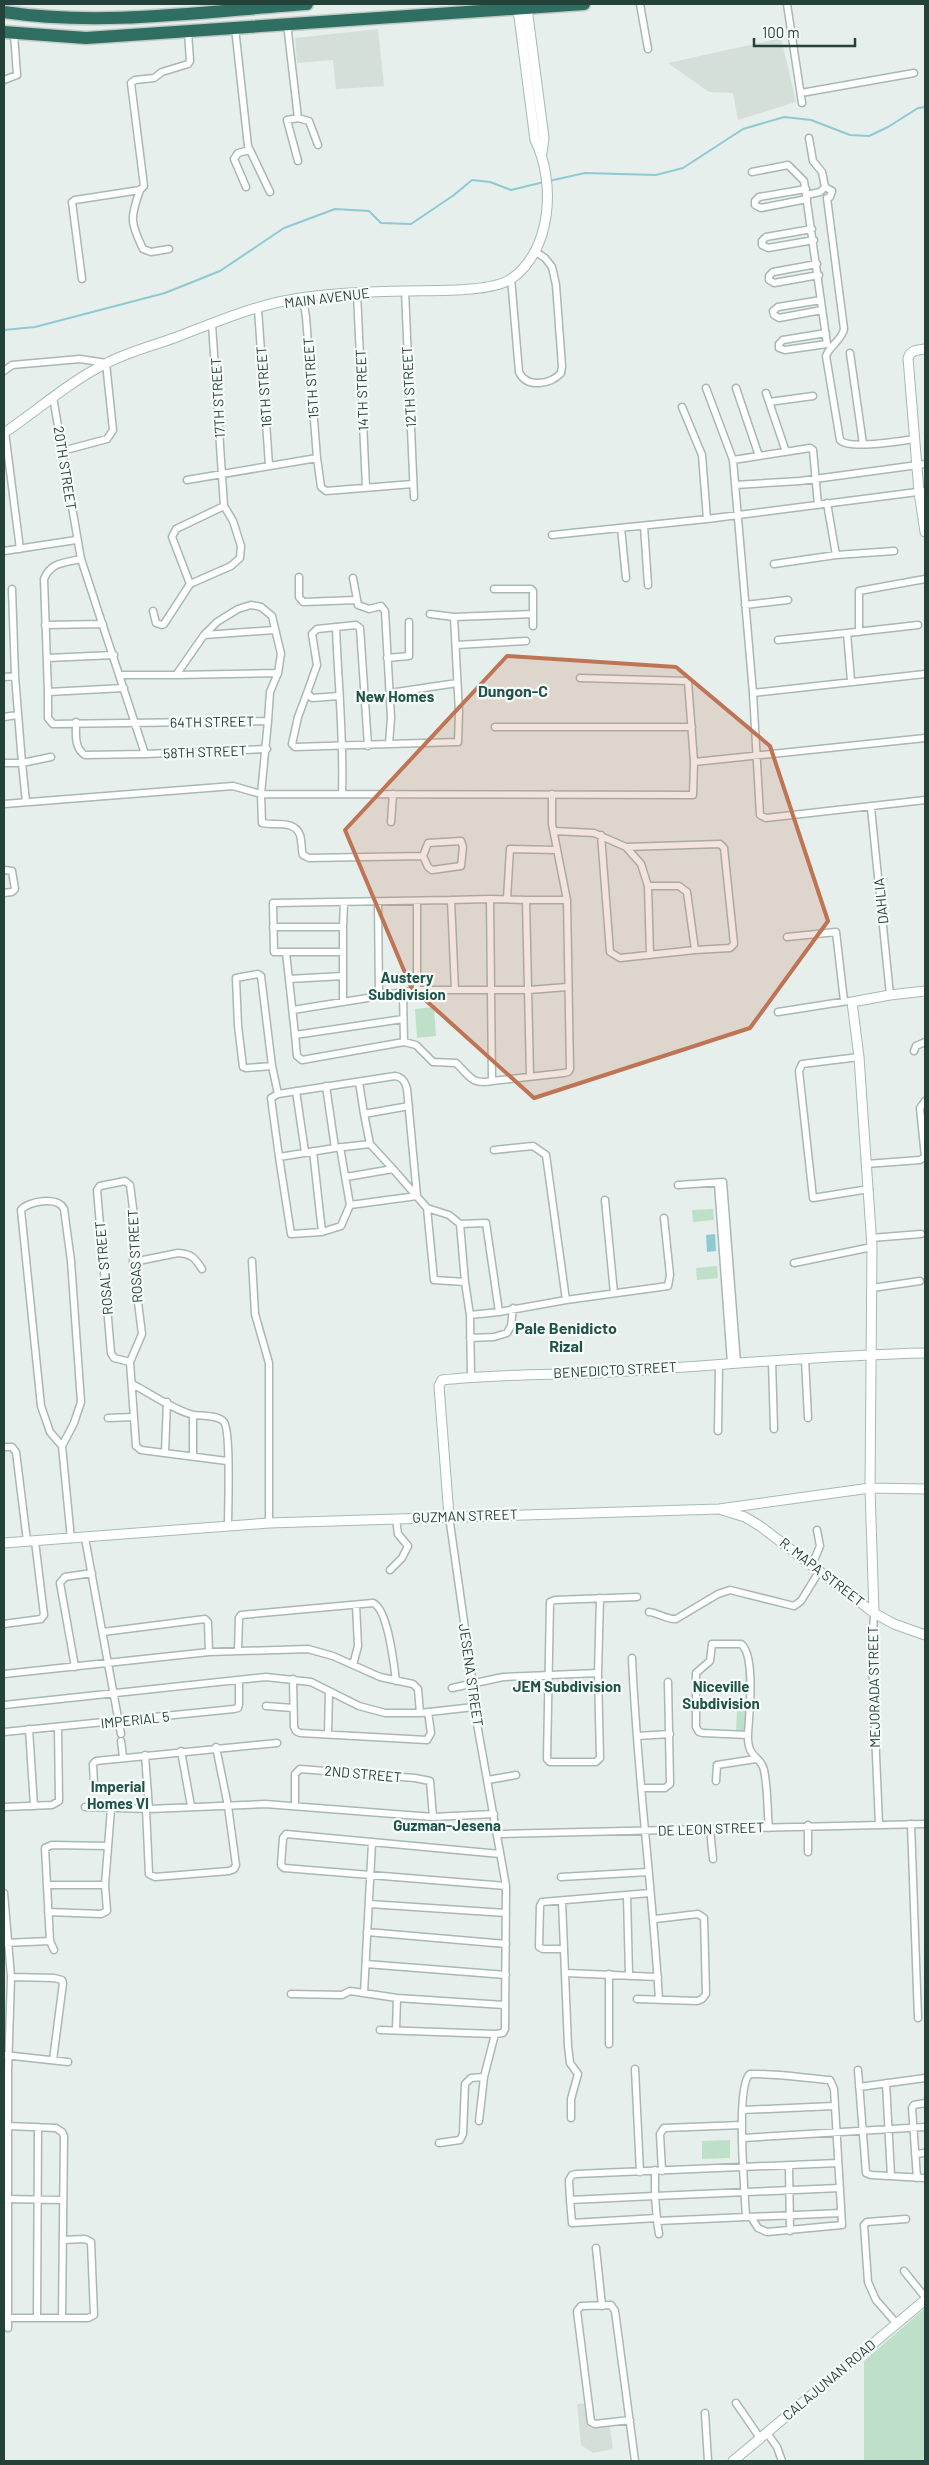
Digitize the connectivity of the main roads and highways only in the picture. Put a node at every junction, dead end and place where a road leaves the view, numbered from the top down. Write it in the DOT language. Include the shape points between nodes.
graph roads {
  1 [pos="307,4"];
  2 [pos="584,4"];
  3 [pos="220,7"];
  4 [pos="448,8"];
  5 [pos="4,12"];
  6 [pos="163,14"];
  7 [pos="9,33"];
  8 [pos="163,33"];
  1 -- 3 [label="highway"];
  2 -- 4 [label="highway"];
  3 -- 6 [label="highway"];
  4 -- 8 [label="highway"];
  5 -- 6 [label="highway" via="72,17"];
  6 -- 8 [label="highway"];
  7 -- 8 [label="highway" via="86,38"];
}
